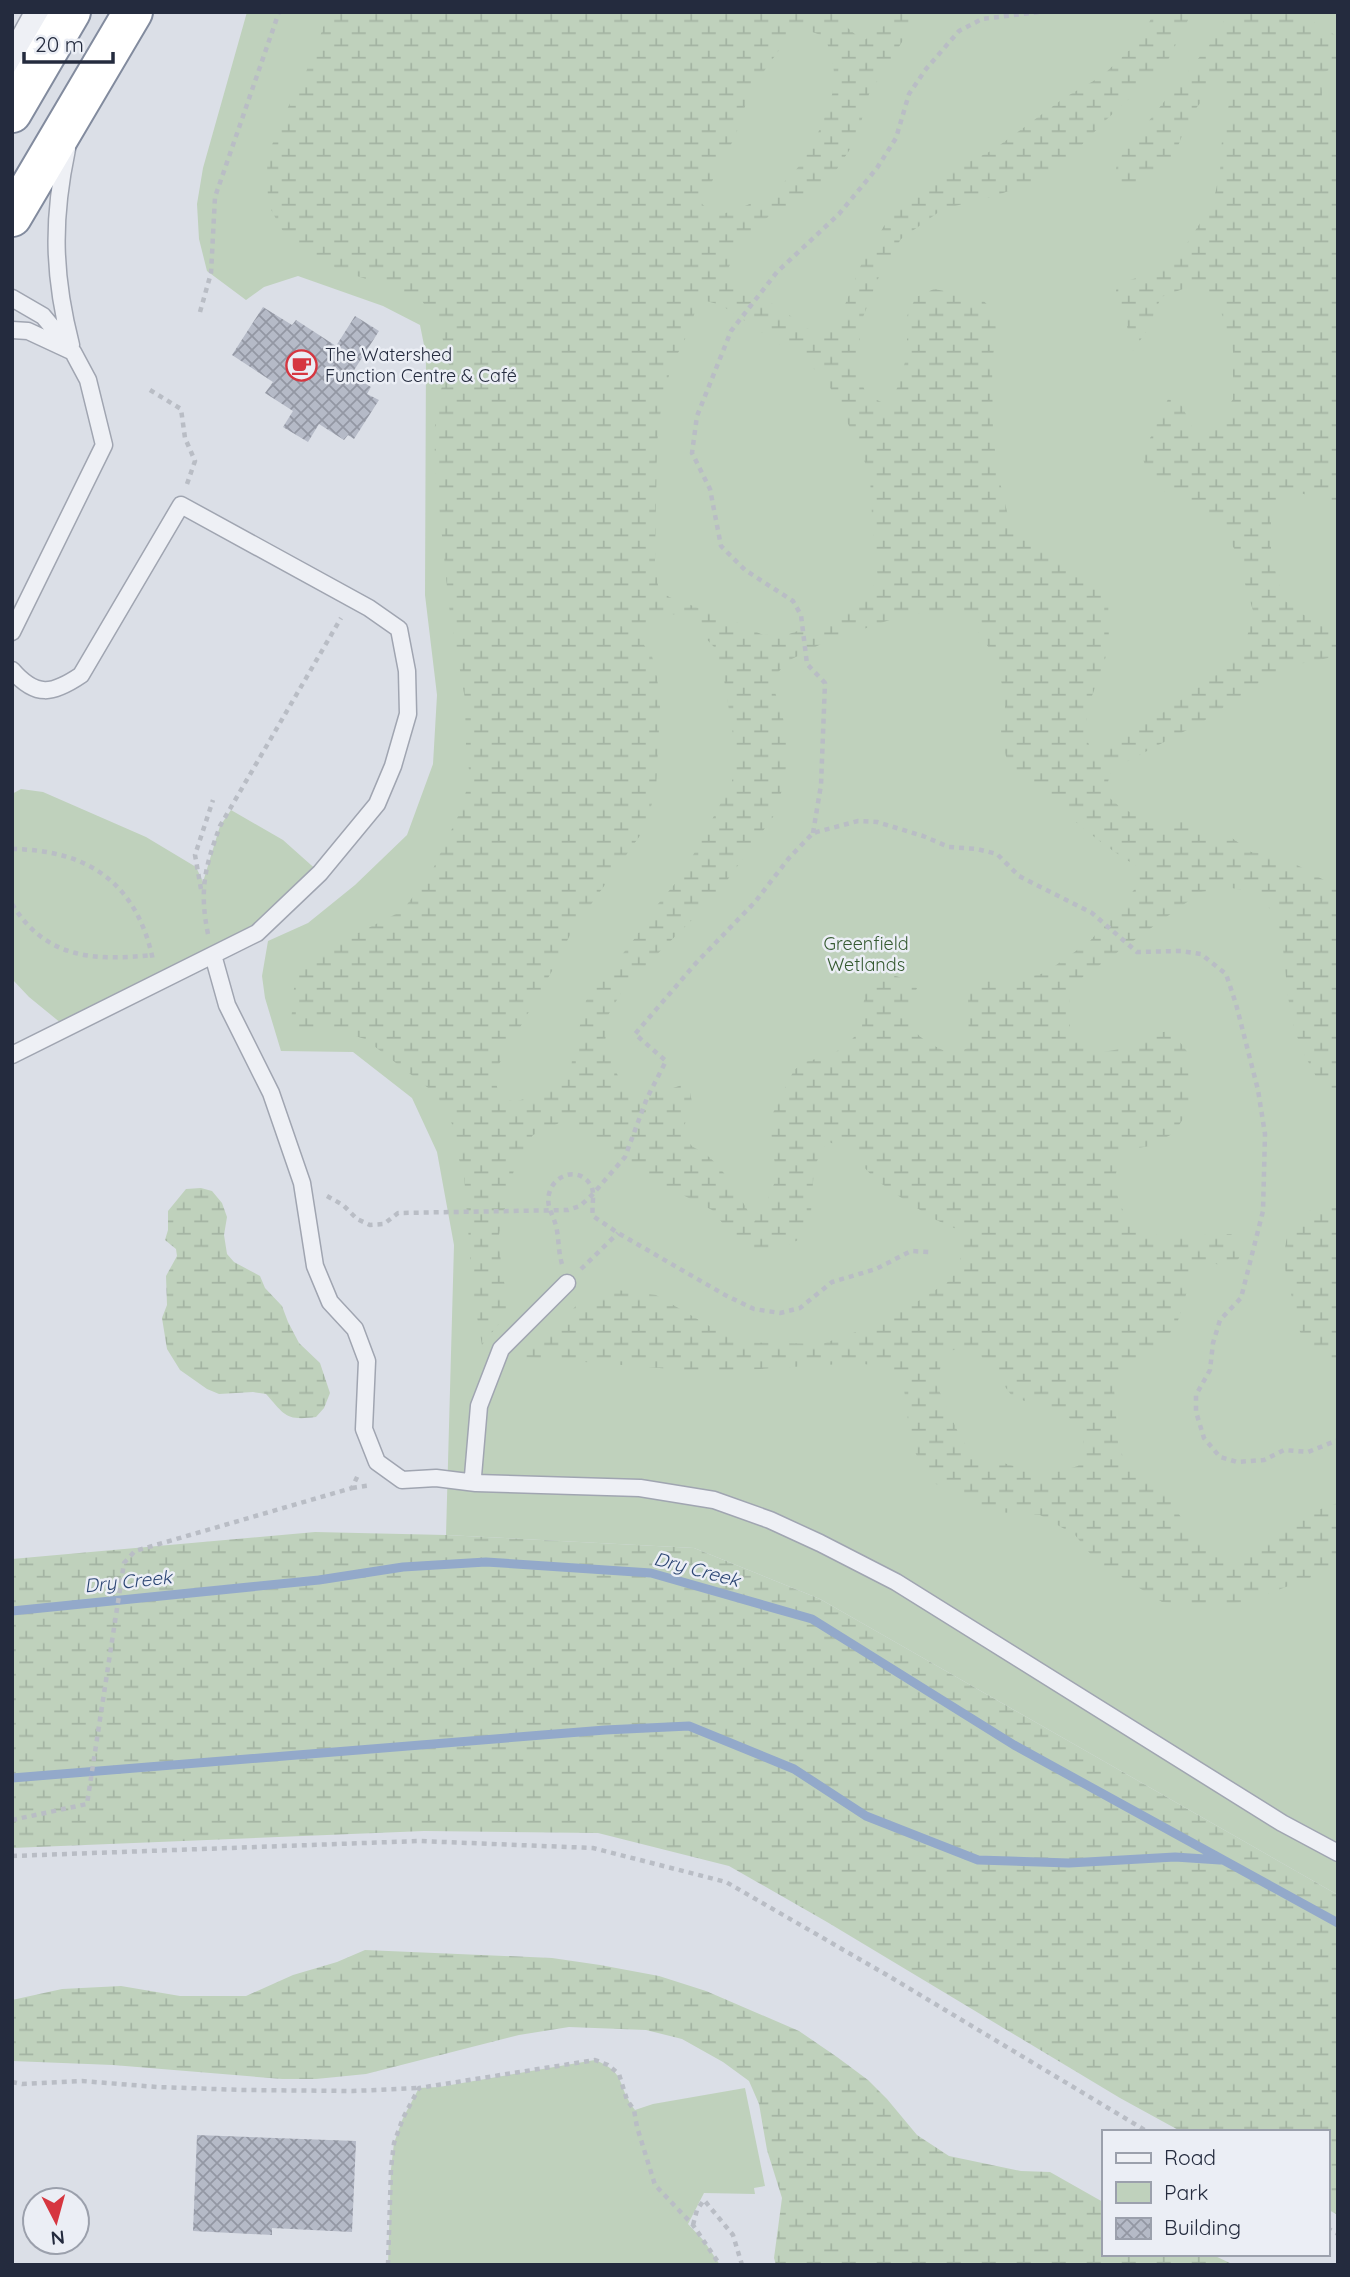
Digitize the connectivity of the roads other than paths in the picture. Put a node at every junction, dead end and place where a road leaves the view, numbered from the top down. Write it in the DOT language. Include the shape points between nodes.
graph roads {
  1 [pos="41,12"];
  2 [pos="71,12"];
  3 [pos="133,12"];
  4 [pos="12,65"];
  5 [pos="75,112"];
  6 [pos="12,113"];
  7 [pos="12,217"];
  8 [pos="12,298"];
  9 [pos="12,330"];
  10 [pos="73,352"];
  11 [pos="12,632"];
  12 [pos="12,670"];
  13 [pos="213,955"];
  14 [pos="12,1055"];
  15 [pos="567,1283"];
  16 [pos="476,1483"];
  17 [pos="1338,1853"];
  1 -- 4 [label="street"];
  2 -- 6 [label="highway"];
  3 -- 5 [label="highway"];
  5 -- 7 [label="highway"];
  5 -- 10 [label="lane" via="55,227 57,277"];
  8 -- 10 [label="lane" via="43,316"];
  9 -- 10 [label="lane" via="27,331"];
  10 -- 11 [label="lane" via="88,380 104,445"];
  12 -- 13 [label="lane" via="23,683 43,690 62,687 81,674 181,505 399,629 407,671 408,714 377,804 320,873 257,933"];
  13 -- 14 [label="lane"];
  13 -- 16 [label="lane" via="227,1005 271,1093 302,1183 315,1266 330,1302 355,1329 368,1360 365,1429 377,1462 402,1480"];
  15 -- 16 [label="lane" via="501,1349 479,1406 473,1465"];
  16 -- 17 [label="lane" via="640,1488 714,1500 770,1520 896,1582 1282,1823"];
}
